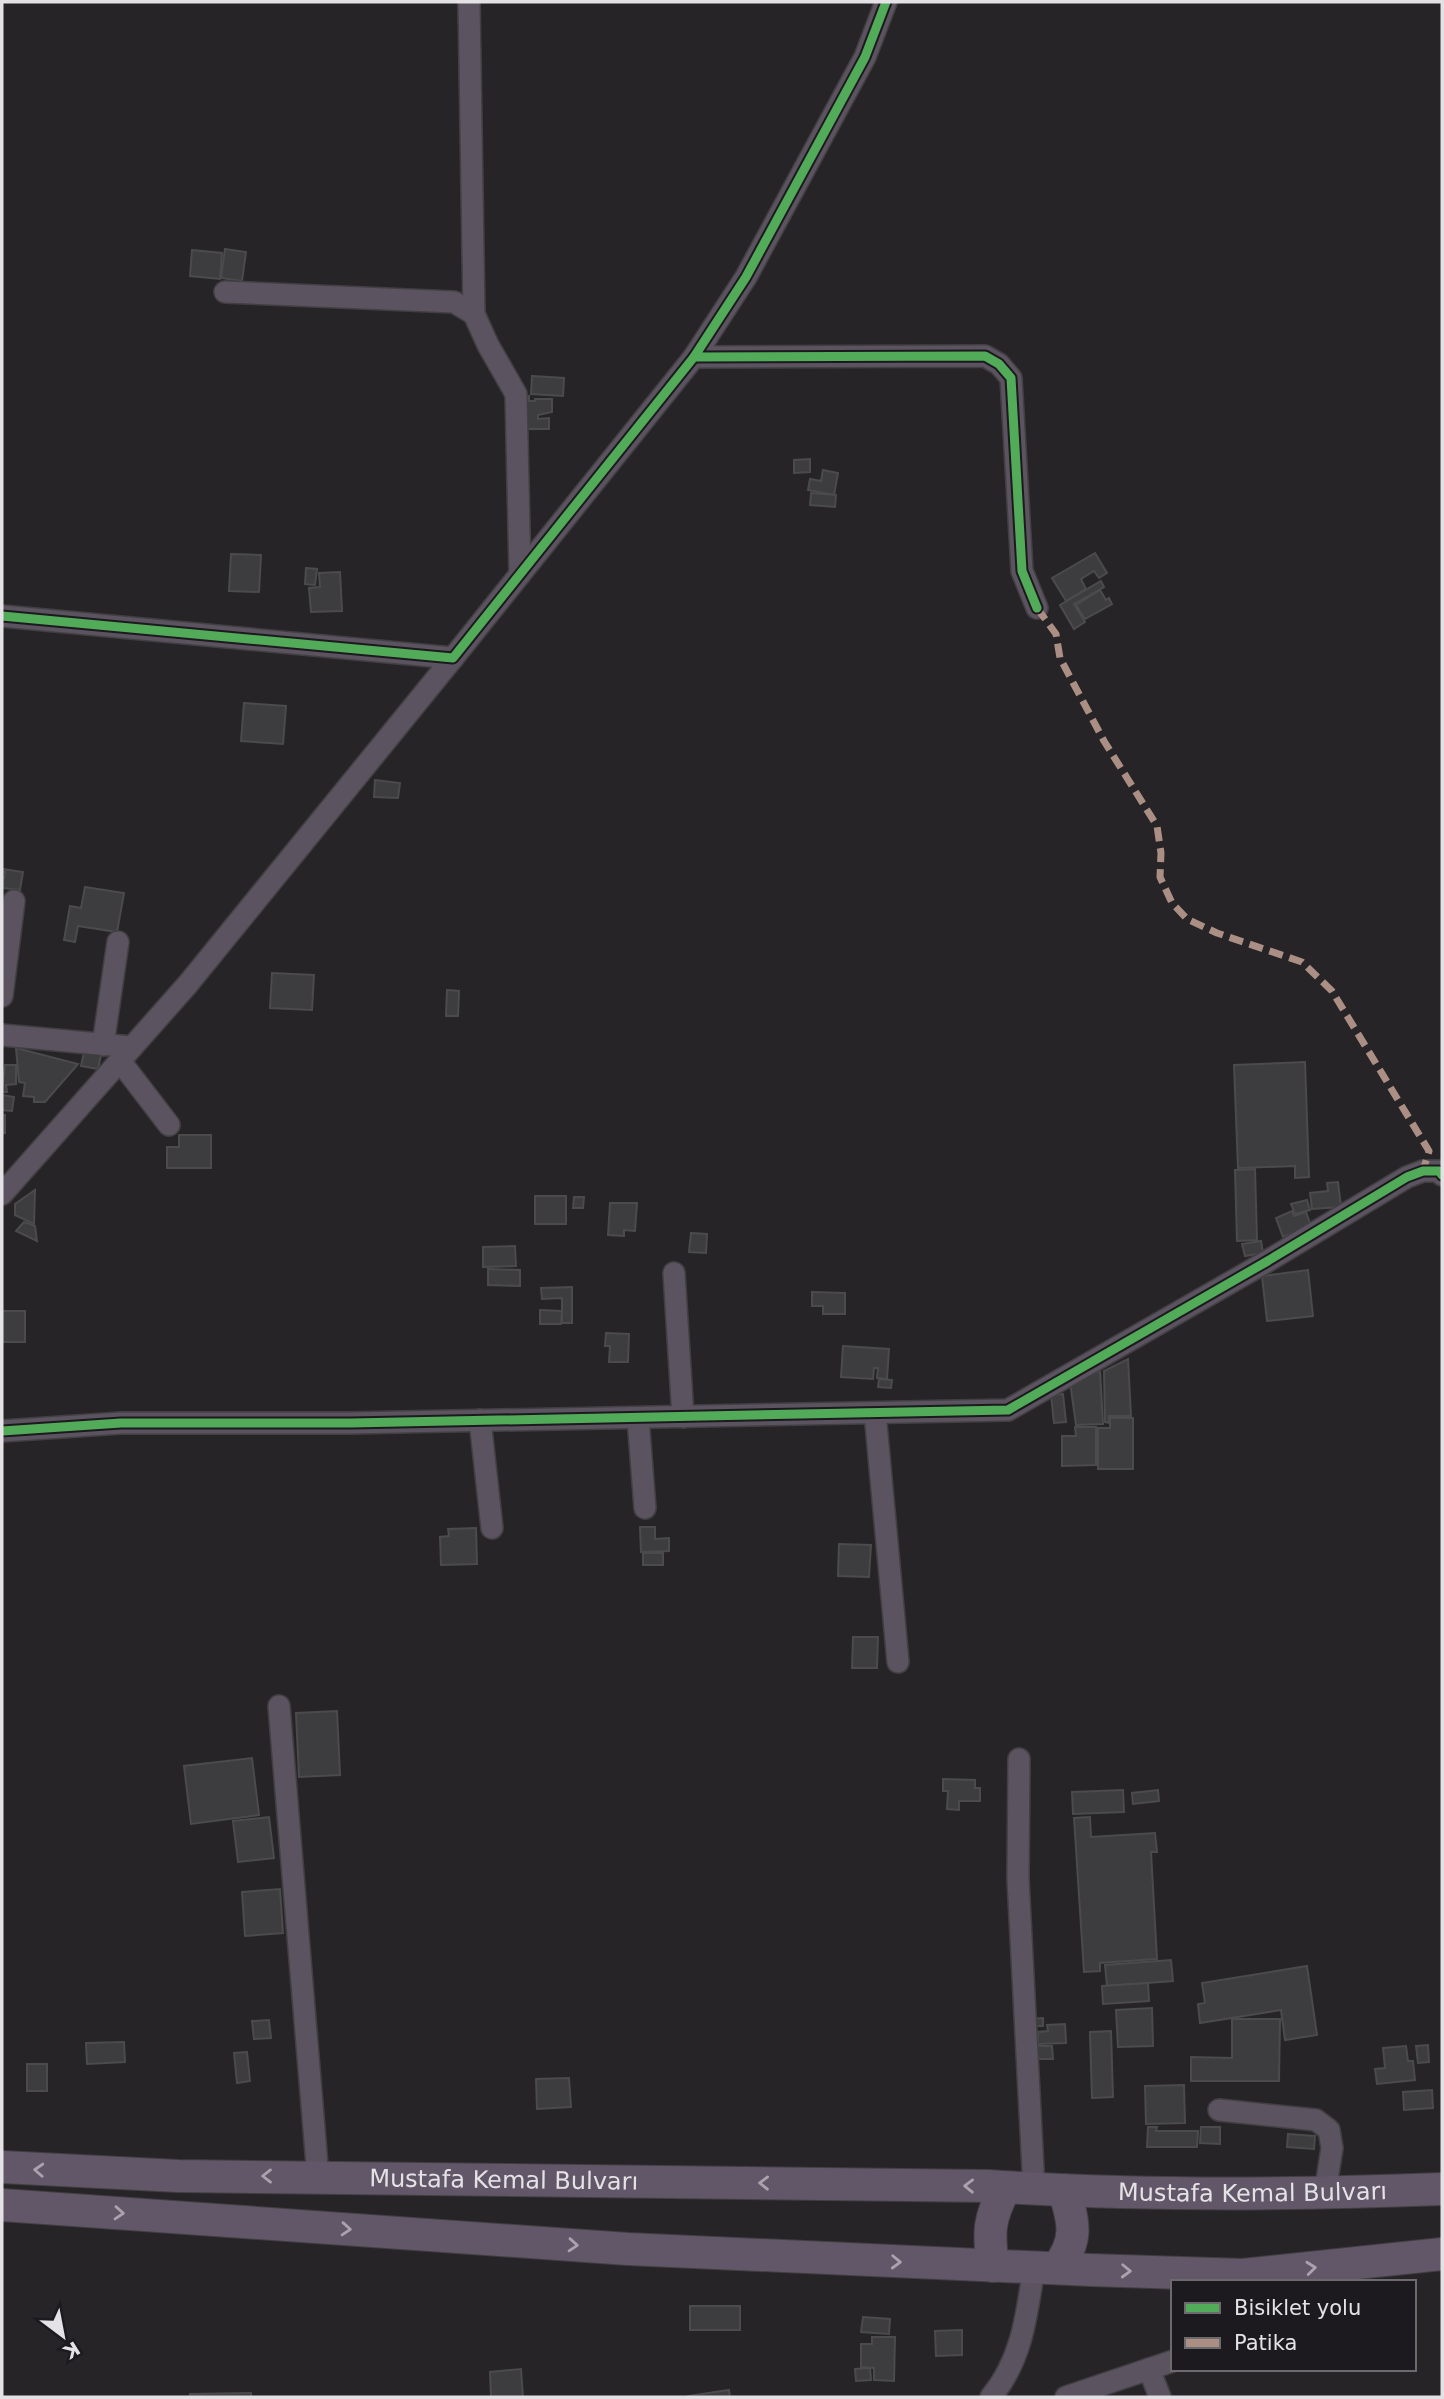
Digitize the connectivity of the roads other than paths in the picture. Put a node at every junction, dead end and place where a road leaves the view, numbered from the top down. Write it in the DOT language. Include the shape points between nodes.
graph roads {
  1 [pos="469,2"];
  2 [pos="886,2"];
  3 [pos="225,292"];
  4 [pos="474,314"];
  5 [pos="694,357"];
  6 [pos="520,574"];
  7 [pos="1037,608"];
  8 [pos="2,616"];
  9 [pos="453,658"];
  10 [pos="14,901"];
  11 [pos="118,942"];
  12 [pos="2,996"];
  13 [pos="2,1035"];
  14 [pos="103,1045"];
  15 [pos="126,1054"];
  16 [pos="169,1125"];
  17 [pos="1442,1175"];
  18 [pos="2,1194"];
  19 [pos="674,1273"];
  20 [pos="875,1413"];
  21 [pos="683,1417"];
  22 [pos="638,1418"];
  23 [pos="480,1420"];
  24 [pos="2,1431"];
  25 [pos="645,1508"];
  26 [pos="492,1528"];
  27 [pos="898,1662"];
  28 [pos="279,1706"];
  29 [pos="1019,1759"];
  30 [pos="1219,2110"];
  31 [pos="2,2167"];
  32 [pos="318,2177"];
  33 [pos="1034,2189"];
  34 [pos="1442,2189"];
  35 [pos="1325,2193"];
  36 [pos="2,2205"];
  37 [pos="1442,2254"];
  38 [pos="993,2266"];
  39 [pos="1046,2268"];
  40 [pos="1171,2362"];
  41 [pos="1149,2369"];
  42 [pos="991,2397"];
  43 [pos="1066,2397"];
  44 [pos="1160,2397"];
  1 -- 4 [label="street"];
  2 -- 5 [label="street" via="865,57 746,277"];
  3 -- 4 [label="street" via="454,302"];
  4 -- 6 [label="street" via="516,394"];
  5 -- 6 [label="street"];
  5 -- 7 [label="street" via="985,356 999,364 1010,378 1023,571"];
  6 -- 9 [label="street"];
  8 -- 9 [label="street"];
  9 -- 15 [label="street"];
  10 -- 12 [label="street"];
  11 -- 14 [label="street"];
  13 -- 14 [label="street"];
  14 -- 15 [label="street"];
  15 -- 16 [label="street"];
  15 -- 18 [label="street"];
  17 -- 20 [label="street" via="1423,1171 1407,1178 1008,1410"];
  19 -- 21 [label="street"];
  20 -- 21 [label="street"];
  20 -- 27 [label="street"];
  21 -- 22 [label="street"];
  22 -- 23 [label="street"];
  22 -- 25 [label="street"];
  23 -- 24 [label="street" via="121,1423"];
  23 -- 26 [label="street"];
  28 -- 32 [label="street"];
  29 -- 33 [label="street" via="1018,1879"];
  30 -- 35 [label="street" via="1316,2120 1329,2130 1332,2148"];
  32 -- 31 [label="highway, Mustafa Kemal Bulvarı, one-way"];
  33 -- 32 [label="highway, Mustafa Kemal Bulvarı, one-way"];
  33 -- 35 [label="highway, Mustafa Kemal Bulvarı"];
  33 -- 38 [label="highway" via="992,2211"];
  33 -- 39 [label="highway" via="1072,2215 1069,2254"];
  34 -- 35 [label="highway, Mustafa Kemal Bulvarı"];
  36 -- 38 [label="highway, one-way" via="641,2249"];
  39 -- 37 [label="highway, one-way" via="1243,2274"];
  38 -- 39 [label="highway"];
  39 -- 42 [label="street" via="1024,2334 1002,2384"];
  40 -- 41 [label="street"];
  41 -- 43 [label="street"];
  41 -- 44 [label="street"];
}
